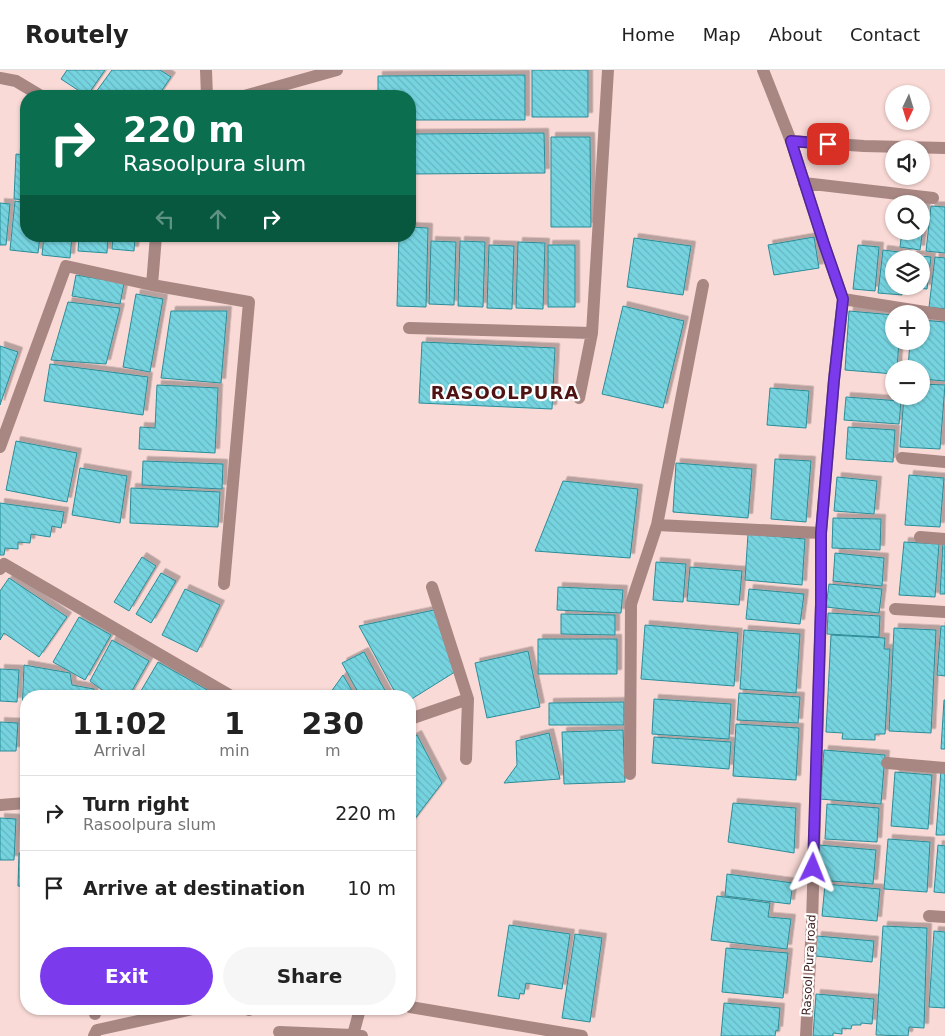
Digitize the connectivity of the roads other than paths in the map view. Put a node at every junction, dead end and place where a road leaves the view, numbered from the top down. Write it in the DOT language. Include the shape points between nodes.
graph roads {
  1 [pos="206,70"];
  2 [pos="337,70"];
  3 [pos="608,70"];
  4 [pos="762,70"];
  5 [pos="0,78"];
  6 [pos="31,90"];
  7 [pos="207,90"];
  8 [pos="265,90"];
  9 [pos="791,141"];
  10 [pos="945,148"];
  11 [pos="804,183"];
  12 [pos="933,198"];
  13 [pos="156,242"];
  14 [pos="152,285"];
  15 [pos="703,285"];
  16 [pos="843,299"];
  17 [pos="945,315"];
  18 [pos="409,328"];
  19 [pos="592,333"];
  20 [pos="579,398"];
  21 [pos="0,447"];
  22 [pos="902,458"];
  23 [pos="945,462"];
  24 [pos="658,525"];
  25 [pos="821,533"];
  26 [pos="920,537"];
  27 [pos="945,539"];
  28 [pos="0,569"];
  29 [pos="224,584"];
  30 [pos="432,587"];
  31 [pos="895,609"];
  32 [pos="945,612"];
  33 [pos="221,690"];
  34 [pos="468,698"];
  35 [pos="416,717"];
  36 [pos="466,759"];
  37 [pos="887,763"];
  38 [pos="945,768"];
  39 [pos="630,774"];
  40 [pos="20,803"];
  41 [pos="0,805"];
  42 [pos="929,916"];
  43 [pos="945,917"];
  44 [pos="416,1008"];
  45 [pos="166,1015"];
  46 [pos="359,1015"];
  47 [pos="278,1032"];
  48 [pos="357,1035"];
  49 [pos="94,1036"];
  50 [pos="582,1036"];
  51 [pos="806,1036"];
  1 -- 7 [label="street"];
  2 -- 8 [label="street"];
  3 -- 19 [label="street"];
  4 -- 9 [label="street, Rasool Pura road"];
  5 -- 6 [label="street" via="16,81"];
  9 -- 10 [label="street"];
  9 -- 11 [label="street, Rasool Pura road"];
  11 -- 12 [label="street"];
  11 -- 16 [label="street, Rasool Pura road"];
  13 -- 14 [label="street"];
  14 -- 21 [label="street" via="66,266"];
  14 -- 29 [label="street" via="248,302"];
  15 -- 24 [label="street"];
  16 -- 17 [label="street"];
  16 -- 25 [label="street, Rasool Pura road"];
  18 -- 19 [label="street"];
  19 -- 20 [label="street"];
  22 -- 23 [label="street"];
  24 -- 25 [label="street"];
  24 -- 39 [label="street" via="631,604"];
  25 -- 51 [label="street, Rasool Pura road" via="812,924"];
  26 -- 27 [label="street"];
  28 -- 33 [label="street" via="4,564"];
  30 -- 34 [label="street"];
  31 -- 32 [label="street"];
  34 -- 35 [label="street"];
  34 -- 36 [label="street"];
  37 -- 38 [label="street"];
  40 -- 41 [label="street"];
  42 -- 43 [label="street"];
  44 -- 50 [label="street"];
  45 -- 49 [label="street" via="97,1030"];
  46 -- 48 [label="street"];
  47 -- 48 [label="street"];
}
